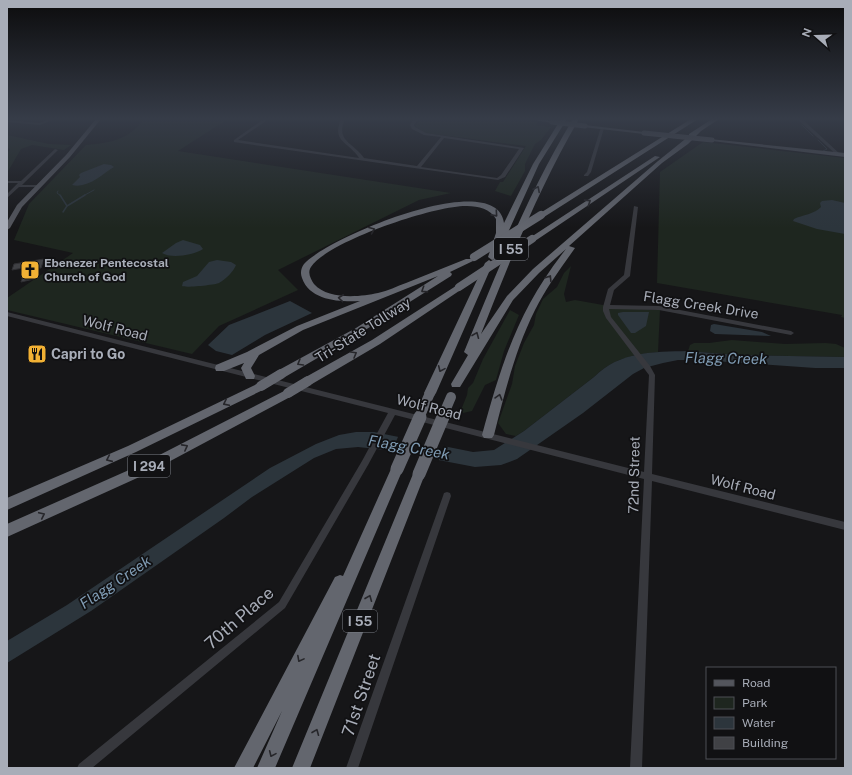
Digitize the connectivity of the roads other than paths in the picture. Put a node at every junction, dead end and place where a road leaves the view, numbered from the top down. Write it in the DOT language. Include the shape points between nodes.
graph roads {
  1 [pos="51,155"];
  2 [pos="69,155"];
  3 [pos="335,155"];
  4 [pos="360,155"];
  5 [pos="428,155"];
  6 [pos="516,155"];
  7 [pos="541,155"];
  8 [pos="554,155"];
  9 [pos="594,155"];
  10 [pos="637,155"];
  11 [pos="661,155"];
  12 [pos="669,155"];
  13 [pos="362,159"];
  14 [pos="418,167"];
  15 [pos="586,175"];
  16 [pos="7,182"];
  17 [pos="23,182"];
  18 [pos="18,186"];
  19 [pos="38,186"];
  20 [pos="7,197"];
  21 [pos="636,207"];
  22 [pos="589,226"];
  23 [pos="7,228"];
  24 [pos="492,257"];
  25 [pos="471,259"];
  26 [pos="380,296"];
  27 [pos="606,307"];
  28 [pos="7,314"];
  29 [pos="791,333"];
  30 [pos="256,352"];
  31 [pos="220,368"];
  32 [pos="250,376"];
  33 [pos="456,384"];
  34 [pos="393,411"];
  35 [pos="488,435"];
  36 [pos="649,477"];
  37 [pos="389,488"];
  38 [pos="446,496"];
  39 [pos="7,504"];
  40 [pos="845,527"];
  41 [pos="7,532"];
  42 [pos="84,768"];
  43 [pos="243,768"];
  44 [pos="266,768"];
  45 [pos="301,768"];
  46 [pos="352,768"];
  47 [pos="636,768"];
  1 -- 17 [label="street"];
  2 -- 19 [label="main road"];
  3 -- 13 [label="street"];
  4 -- 13 [label="street"];
  5 -- 14 [label="street"];
  6 -- 14 [label="street" via="500,179"];
  7 -- 24 [label="highway, I 55"];
  33 -- 8 [label="highway, I 55, one-way" via="530,202"];
  9 -- 15 [label="street"];
  10 -- 25 [label="highway, Tri-State Tollway / I 294, bridge"];
  41 -- 11 [label="highway, Tri-State Tollway / I 294, one-way, bridge" via="142,470 288,393 376,342"];
  12 -- 22 [label="highway"];
  13 -- 14 [label="street"];
  16 -- 17 [label="street"];
  17 -- 18 [label="street"];
  18 -- 19 [label="street"];
  18 -- 20 [label="street"];
  19 -- 23 [label="main road" via="19,206"];
  21 -- 27 [label="street" via="627,276 611,289"];
  22 -- 33 [label="highway" via="536,271 510,298"];
  35 -- 22 [label="highway, one-way" via="512,350 529,310 550,274"];
  26 -- 24 [label="highway, one-way" via="355,299 318,292 308,282 305,270 318,256 354,237 414,214 457,204 479,205 497,215 500,226"];
  24 -- 37 [label="highway, I 55, one-way, bridge"];
  25 -- 26 [label="highway"];
  25 -- 39 [label="highway, Tri-State Tollway / I 294, one-way, bridge" via="359,330 261,386 132,449"];
  26 -- 30 [label="highway" via="300,328"];
  27 -- 29 [label="street, Flagg Creek Drive" via="655,307"];
  27 -- 36 [label="street, 72nd Street" via="608,317 652,375"];
  28 -- 31 [label="street, Wolf Road"];
  30 -- 31 [label="highway" via="244,360"];
  30 -- 32 [label="highway" via="246,368"];
  31 -- 32 [label="street, Wolf Road"];
  32 -- 34 [label="street, Wolf Road"];
  45 -- 33 [label="highway, I 55, one-way, bridge"];
  34 -- 35 [label="street, Wolf Road"];
  34 -- 42 [label="street, 70th Place" via="282,605"];
  35 -- 36 [label="street, Wolf Road"];
  36 -- 40 [label="street, Wolf Road"];
  36 -- 47 [label="street, 72nd Street"];
  37 -- 43 [label="highway, one-way"];
  37 -- 44 [label="highway, I 55, one-way"];
  38 -- 46 [label="street, 71st Street"];
}
